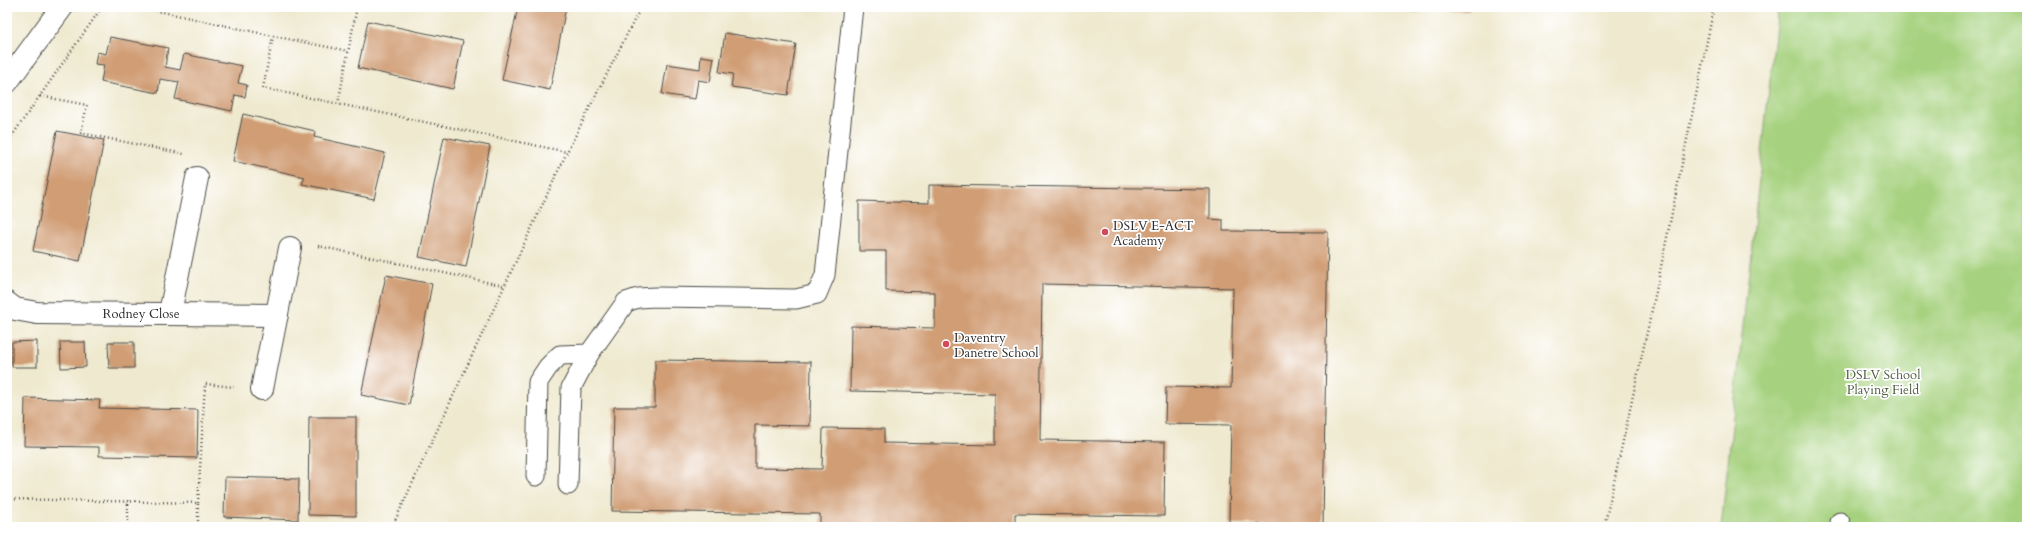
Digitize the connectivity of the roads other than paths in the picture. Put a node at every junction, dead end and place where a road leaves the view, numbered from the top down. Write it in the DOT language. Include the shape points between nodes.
graph roads {
  1 [pos="62,7"];
  2 [pos="853,7"];
  3 [pos="8,78"];
  4 [pos="197,178"];
  5 [pos="290,248"];
  6 [pos="7,303"];
  7 [pos="170,313"];
  8 [pos="277,315"];
  9 [pos="589,354"];
  10 [pos="262,389"];
  11 [pos="536,476"];
  12 [pos="568,485"];
  1 -- 3 [label="street"];
  2 -- 9 [label="lane" via="825,275 818,294 796,299 638,298 626,302"];
  4 -- 7 [label="street"];
  5 -- 8 [label="street"];
  6 -- 7 [label="street, Rodney Close" via="14,309 37,313"];
  7 -- 8 [label="street, Rodney Close"];
  8 -- 10 [label="street"];
  9 -- 11 [label="lane" via="560,355 538,382"];
  9 -- 12 [label="lane" via="571,388"];
}
